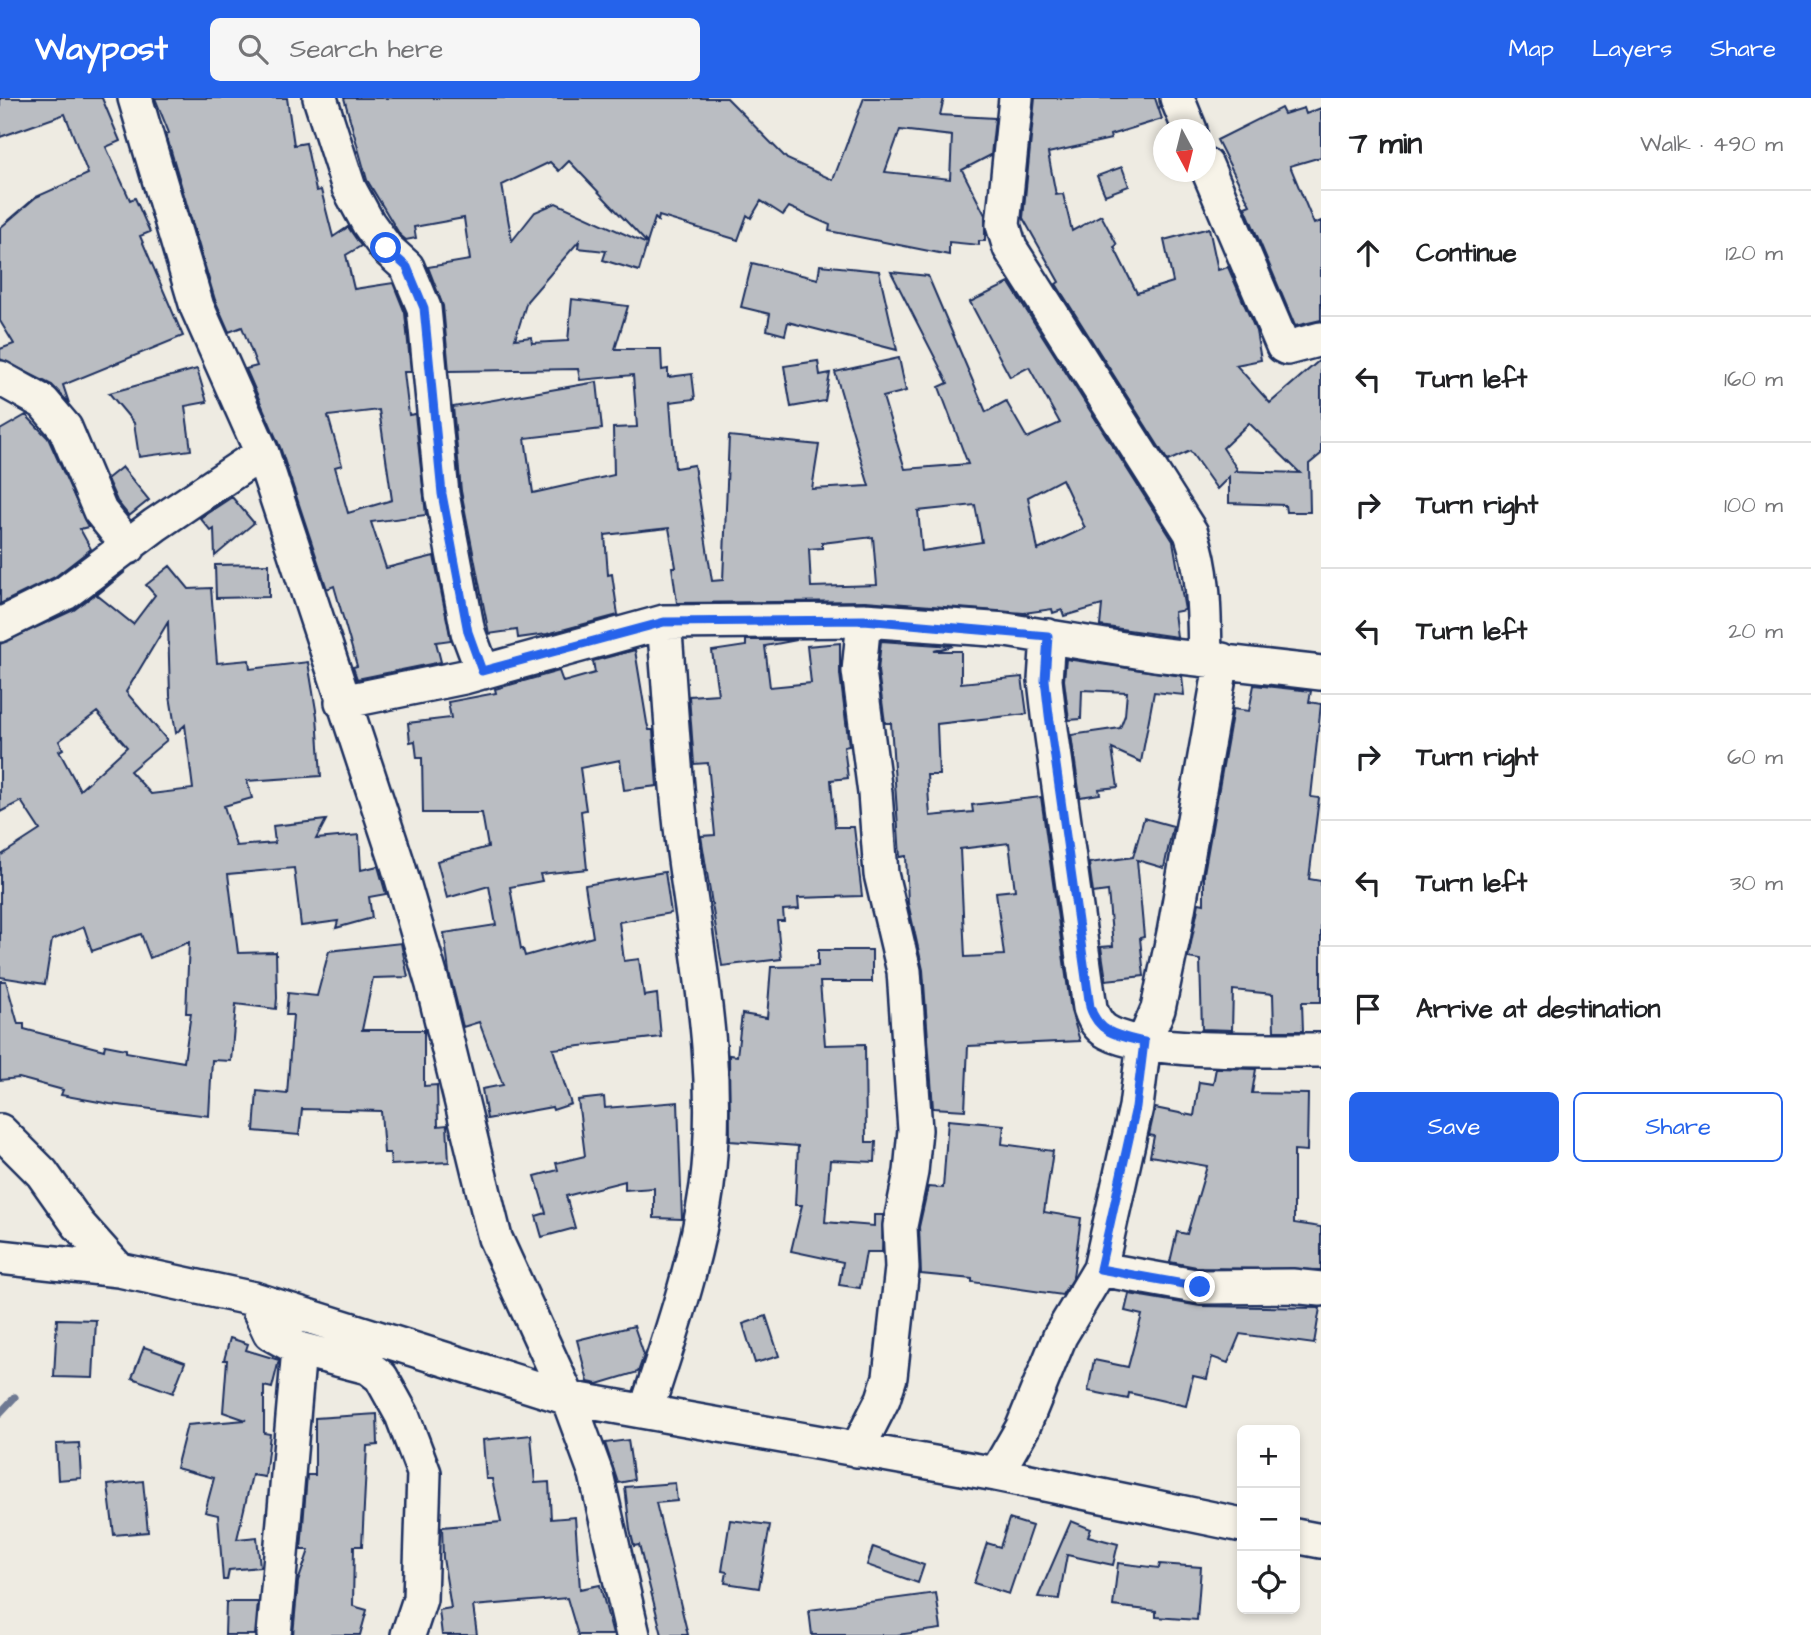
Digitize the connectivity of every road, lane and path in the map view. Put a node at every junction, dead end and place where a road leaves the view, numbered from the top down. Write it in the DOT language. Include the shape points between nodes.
graph roads {
  1 [pos="135,98"];
  2 [pos="320,98"];
  3 [pos="1016,98"];
  4 [pos="1177,98"];
  5 [pos="1186,119"];
  6 [pos="1213,182"];
  7 [pos="1321,339"];
  8 [pos="0,379"];
  9 [pos="262,453"];
  10 [pos="130,547"];
  11 [pos="864,620"];
  12 [pos="664,622"];
  13 [pos="0,625"];
  14 [pos="1048,636"];
  15 [pos="1213,659"];
  16 [pos="482,671"];
  17 [pos="1321,673"];
  18 [pos="342,702"];
  19 [pos="1144,1042"];
  20 [pos="1321,1049"];
  21 [pos="0,1131"];
  22 [pos="0,1257"];
  23 [pos="1100,1269"];
  24 [pos="119,1270"];
  25 [pos="1321,1289"];
  26 [pos="254,1299"];
  27 [pos="299,1349"];
  28 [pos="568,1398"];
  29 [pos="646,1411"];
  30 [pos="857,1450"];
  31 [pos="996,1474"];
  32 [pos="1237,1524"];
  33 [pos="1300,1537"];
  34 [pos="1321,1541"];
  35 [pos="274,1635"];
  36 [pos="408,1635"];
  37 [pos="633,1635"];
  1 -- 9 [label="street" via="197,307"];
  2 -- 16 [label="street" via="349,188 386,248 407,267 424,308 442,494 468,632"];
  3 -- 15 [label="street" via="1003,225 1010,248 1191,533 1200,558"];
  4 -- 5 [label="street"];
  6 -- 7 [label="street" via="1283,346"];
  8 -- 10 [label="street" via="43,402 65,428 100,511"];
  9 -- 10 [label="street"];
  9 -- 18 [label="street"];
  10 -- 13 [label="street" via="65,593"];
  11 -- 12 [label="street"];
  11 -- 14 [label="street"];
  11 -- 30 [label="street" via="859,671 876,793 881,874 904,971 915,1130 900,1226 902,1268 890,1377"];
  12 -- 16 [label="street"];
  12 -- 29 [label="street" via="684,857 708,1003 712,1113 697,1240"];
  14 -- 15 [label="street"];
  14 -- 19 [label="street" via="1045,680 1090,1007 1095,1022 1106,1031"];
  15 -- 17 [label="street"];
  15 -- 19 [label="street" via="1174,933 1158,1009"];
  16 -- 18 [label="street"];
  18 -- 28 [label="street" via="433,985 495,1238"];
  19 -- 20 [label="street" via="1227,1050"];
  19 -- 23 [label="street" via="1136,1107"];
  21 -- 24 [label="street" via="42,1173 78,1224"];
  22 -- 24 [label="street"];
  23 -- 25 [label="street" via="1200,1287"];
  23 -- 31 [label="street" via="1060,1336 1023,1427"];
  24 -- 26 [label="street"];
  26 -- 27 [label="street" via="270,1333"];
  26 -- 28 [label="street"];
  27 -- 35 [label="street"];
  27 -- 36 [label="street" via="368,1367 381,1377 420,1462 424,1474 420,1599"];
  28 -- 29 [label="street"];
  28 -- 37 [label="street" via="596,1474"];
  29 -- 30 [label="street"];
  30 -- 31 [label="street"];
  31 -- 32 [label="street"];
  33 -- 34 [label="street"];
}
